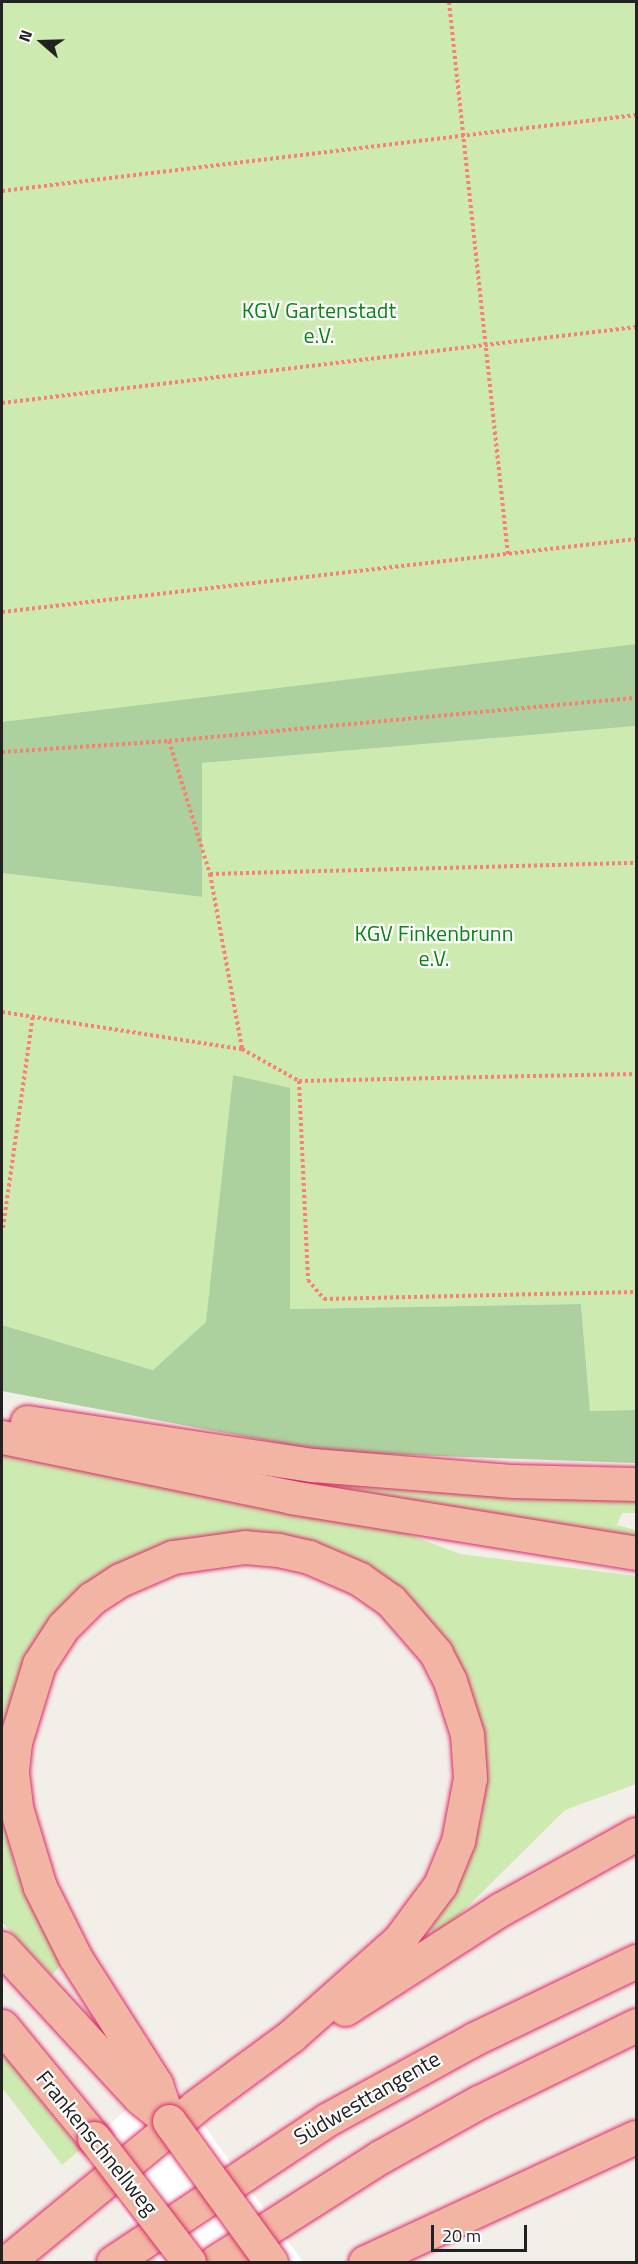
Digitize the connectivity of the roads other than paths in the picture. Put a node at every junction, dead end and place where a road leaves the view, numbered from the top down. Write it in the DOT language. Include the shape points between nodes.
graph roads {
  1 [pos="2,1416"];
  2 [pos="2,1437"];
  3 [pos="636,1484"];
  4 [pos="636,1553"];
  5 [pos="636,1834"];
  6 [pos="2,1948"];
  7 [pos="636,1961"];
  8 [pos="636,2025"];
  9 [pos="2,2026"];
  10 [pos="291,2036"];
  11 [pos="148,2091"];
  12 [pos="636,2137"];
  13 [pos="622,2148"];
  14 [pos="7,2262"];
  15 [pos="113,2262"];
  16 [pos="189,2262"];
  17 [pos="215,2262"];
  18 [pos="271,2262"];
  19 [pos="365,2262"];
  1 -- 3 [label="highway" via="313,1465 513,1481"];
  2 -- 4 [label="highway" via="301,1499"];
  5 -- 10 [label="highway" via="501,1909 354,2004"];
  6 -- 11 [label="highway"];
  7 -- 15 [label="highway, Südwesttangente" via="474,2039 338,2114"];
  8 -- 17 [label="highway" via="479,2102 380,2157"];
  9 -- 16 [label="highway, Frankenschnellweg, bridge"];
  10 -- 11 [label="highway" via="399,1940 440,1885 466,1812 470,1778 467,1734 453,1689 436,1653 391,1601 360,1580 309,1557 278,1550 245,1547 173,1557 120,1580 92,1598 63,1627 39,1664 21,1712 12,1773 28,1855 50,1911"];
  10 -- 14 [label="highway" via="196,2106"];
  11 -- 18 [label="highway, bridge"];
  12 -- 13 [label="highway"];
  13 -- 19 [label="highway"];
}
